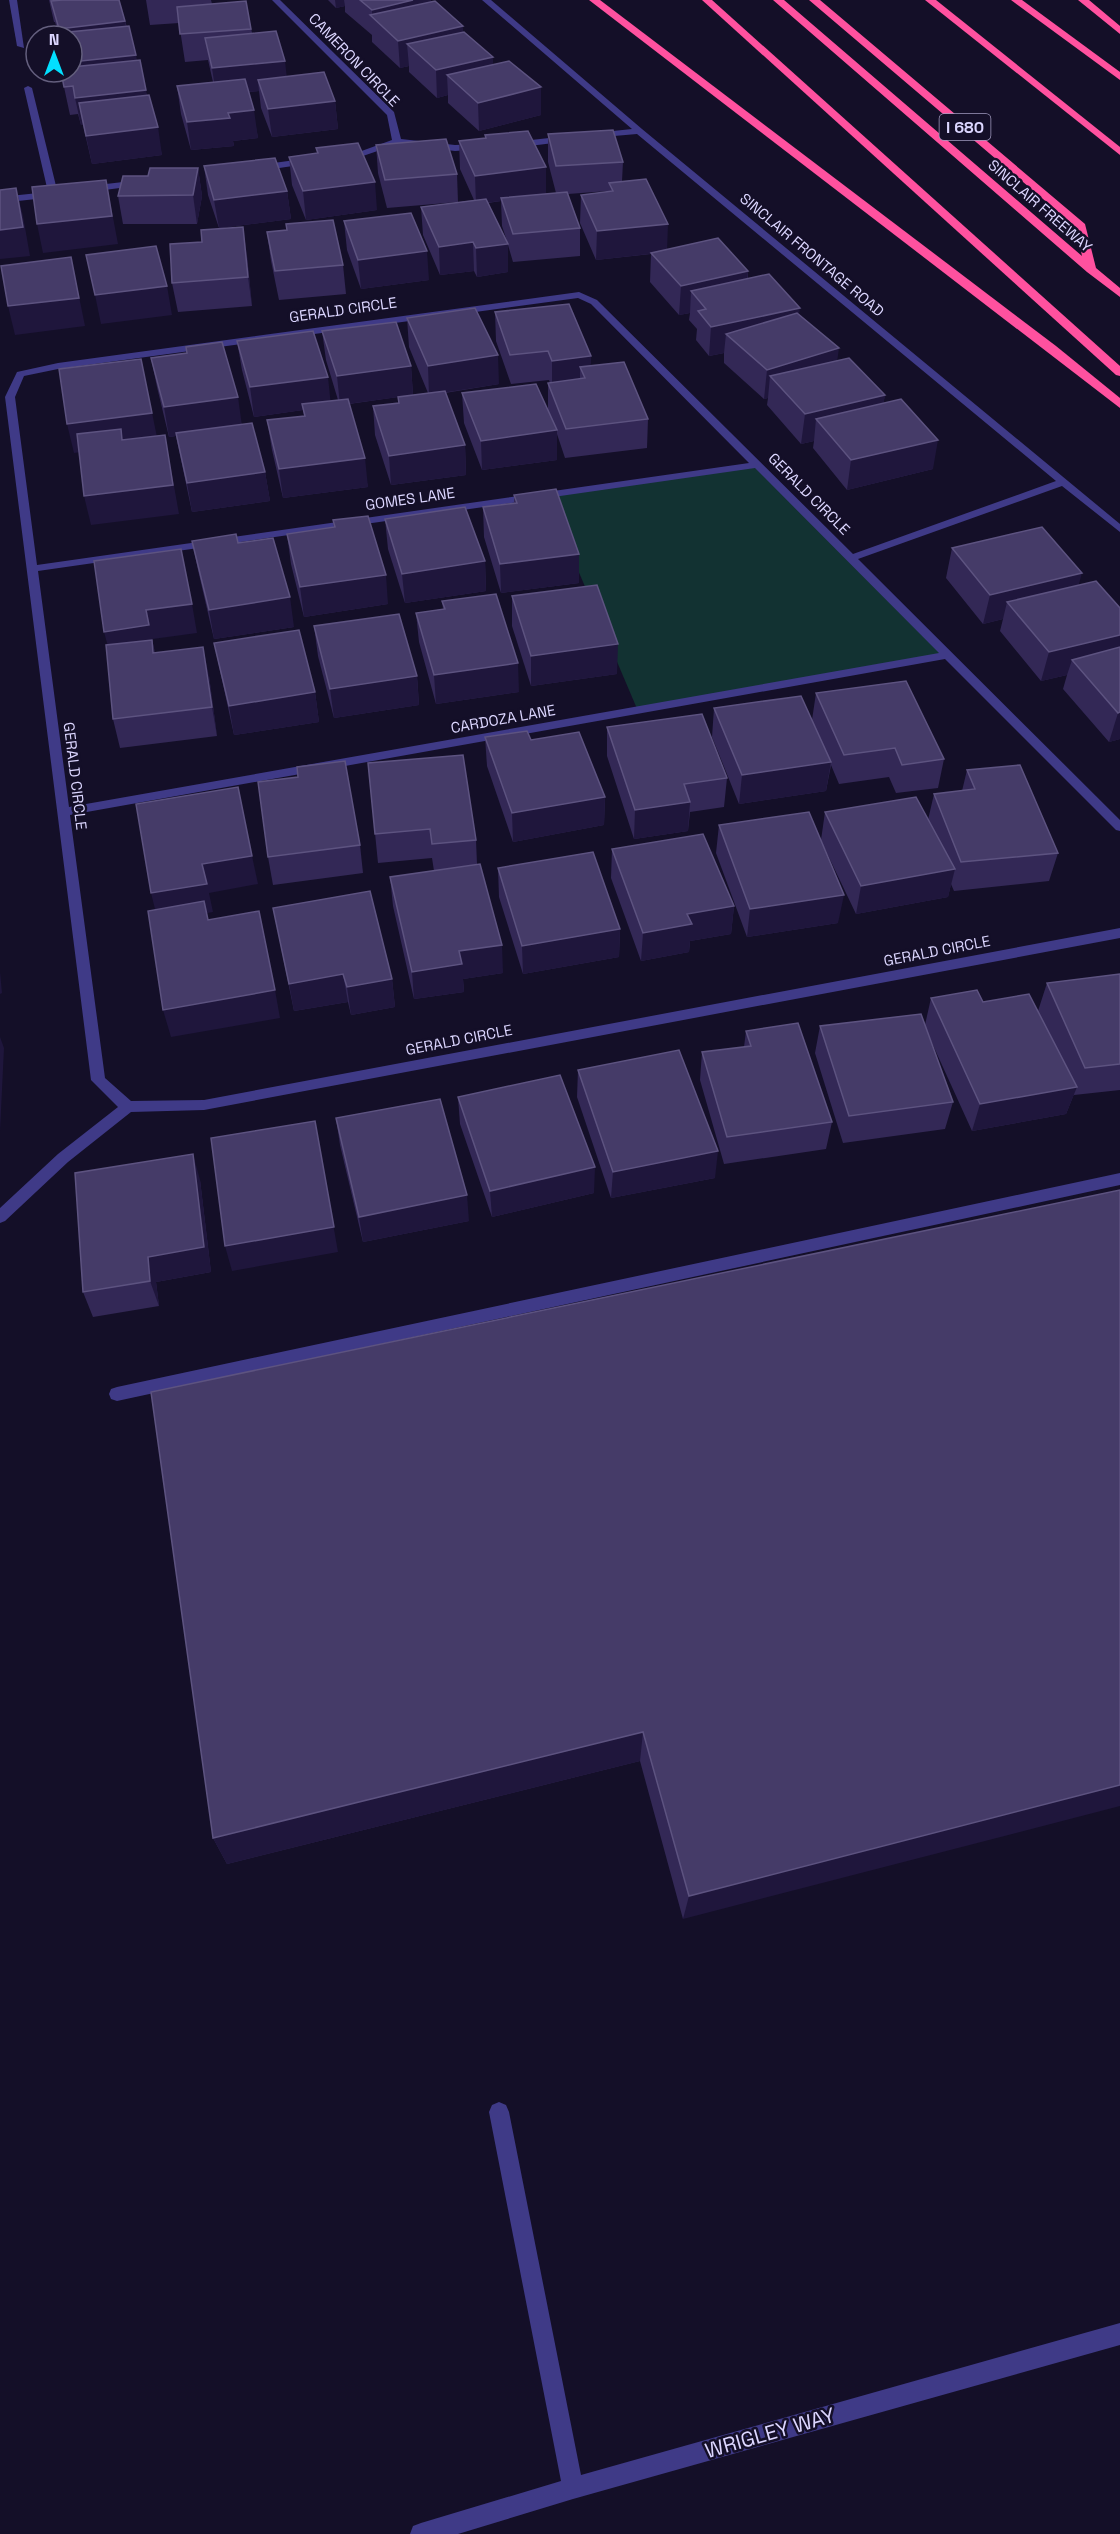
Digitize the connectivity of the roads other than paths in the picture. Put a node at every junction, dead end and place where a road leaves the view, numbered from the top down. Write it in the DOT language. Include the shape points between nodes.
graph roads {
  1 [pos="13,0"];
  2 [pos="276,0"];
  3 [pos="486,0"];
  4 [pos="594,0"];
  5 [pos="707,0"];
  6 [pos="778,0"];
  7 [pos="814,0"];
  8 [pos="930,0"];
  9 [pos="1016,0"];
  10 [pos="1083,0"];
  11 [pos="1120,31"];
  12 [pos="21,46"];
  13 [pos="1120,77"];
  14 [pos="28,88"];
  15 [pos="639,131"];
  16 [pos="584,137"];
  17 [pos="572,138"];
  18 [pos="398,141"];
  19 [pos="503,146"];
  20 [pos="491,147"];
  21 [pos="1120,152"];
  22 [pos="334,158"];
  23 [pos="322,160"];
  24 [pos="252,169"];
  25 [pos="147,182"];
  26 [pos="76,191"];
  27 [pos="64,192"];
  28 [pos="53,194"];
  29 [pos="0,200"];
  30 [pos="1091,270"];
  31 [pos="1120,294"];
  32 [pos="1120,372"];
  33 [pos="1120,404"];
  34 [pos="757,465"];
  35 [pos="1063,482"];
  36 [pos="1120,529"];
  37 [pos="851,558"];
  38 [pos="32,569"];
  39 [pos="948,655"];
  40 [pos="63,812"];
  41 [pos="1120,826"];
  42 [pos="1120,933"];
  43 [pos="128,1107"];
  44 [pos="1120,1179"];
  45 [pos="0,1216"];
  46 [pos="117,1394"];
  47 [pos="499,2112"];
  48 [pos="1120,2334"];
  49 [pos="573,2488"];
  50 [pos="421,2534"];
  1 -- 12 [label="street"];
  2 -- 18 [label="street, CAMERON CIRCLE" via="391,114"];
  3 -- 15 [label="street, SINCLAIR FRONTAGE ROAD"];
  4 -- 33 [label="highway"];
  5 -- 32 [label="highway"];
  6 -- 30 [label="highway, SINCLAIR FREEWAY / I 680"];
  7 -- 30 [label="highway, I 680" via="1081,226"];
  8 -- 21 [label="highway"];
  9 -- 13 [label="highway"];
  10 -- 11 [label="highway"];
  14 -- 28 [label="street"];
  15 -- 16 [label="street"];
  15 -- 35 [label="street, SINCLAIR FRONTAGE ROAD"];
  17 -- 19 [label="street"];
  18 -- 20 [label="street" via="455,148"];
  18 -- 22 [label="street" via="357,155"];
  23 -- 24 [label="street"];
  25 -- 26 [label="street"];
  27 -- 28 [label="street"];
  28 -- 29 [label="street"];
  30 -- 31 [label="highway, SINCLAIR FREEWAY / I 680"];
  34 -- 37 [label="street, GERALD CIRCLE"];
  34 -- 38 [label="street, GOMES LANE"];
  34 -- 38 [label="street, GERALD CIRCLE" via="594,302 579,295 58,366 20,374 10,397"];
  35 -- 36 [label="street, SINCLAIR FRONTAGE ROAD"];
  35 -- 37 [label="street, GERALD CIRCLE"];
  37 -- 39 [label="street, GERALD CIRCLE"];
  38 -- 40 [label="street, GERALD CIRCLE"];
  39 -- 40 [label="street, CARDOZA LANE"];
  39 -- 41 [label="street, GERALD CIRCLE"];
  40 -- 43 [label="street, GERALD CIRCLE" via="98,1080"];
  42 -- 43 [label="street, GERALD CIRCLE" via="204,1105"];
  43 -- 45 [label="street" via="63,1158"];
  44 -- 46 [label="street"];
  47 -- 49 [label="street"];
  48 -- 49 [label="street, WRIGLEY WAY"];
  49 -- 50 [label="street, WRIGLEY WAY"];
}
